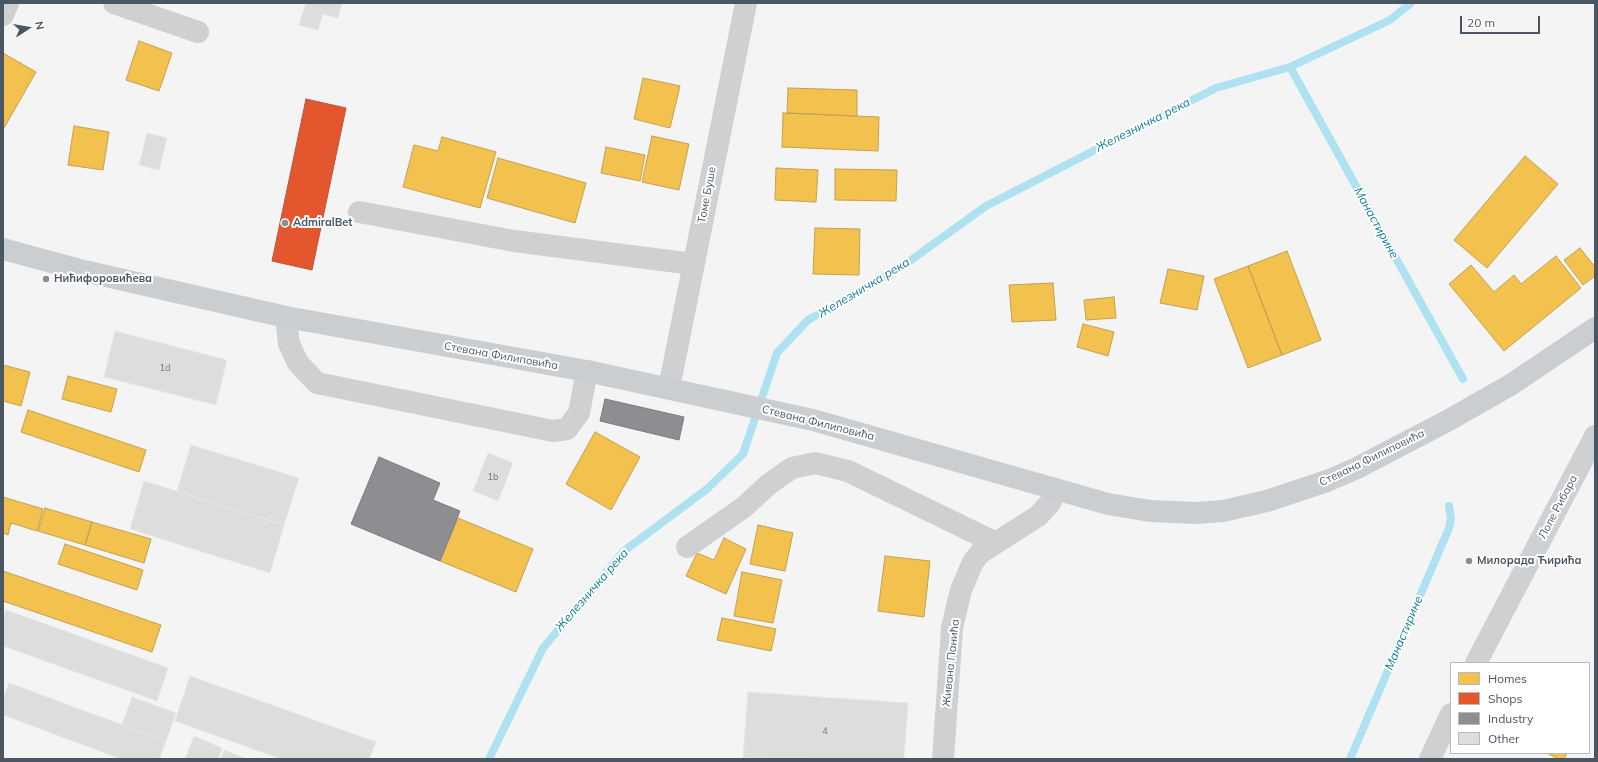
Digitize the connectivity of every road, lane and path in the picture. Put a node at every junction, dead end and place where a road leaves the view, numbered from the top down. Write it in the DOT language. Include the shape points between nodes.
graph roads {
  1 [pos="8,3"];
  2 [pos="114,3"];
  3 [pos="746,3"];
  4 [pos="3,15"];
  5 [pos="198,32"];
  6 [pos="359,212"];
  7 [pos="3,249"];
  8 [pos="693,264"];
  9 [pos="286,317"];
  10 [pos="1595,328"];
  11 [pos="587,371"];
  12 [pos="669,388"];
  13 [pos="1595,436"];
  14 [pos="1056,489"];
  15 [pos="996,543"];
  16 [pos="687,547"];
  17 [pos="1477,662"];
  18 [pos="1450,716"];
  19 [pos="943,759"];
  20 [pos="1430,759"];
  1 -- 4 [label="street"];
  2 -- 5 [label="street"];
  3 -- 8 [label="street, Томе Буше"];
  6 -- 8 [label="street" via="514,242"];
  7 -- 9 [label="main road, Стевана Филиповића" via="84,271"];
  8 -- 12 [label="street, Томе Буше"];
  9 -- 11 [label="main road, Стевана Филиповића"];
  9 -- 11 [label="street" via="289,344 298,363 317,383 553,431 567,429 579,413"];
  10 -- 14 [label="main road, Стевана Филиповића" via="1512,384 1357,468 1267,501 1223,511 1150,511 1108,504"];
  11 -- 12 [label="main road, Стевана Филиповића"];
  12 -- 14 [label="main road, Стевана Филиповића" via="813,420"];
  13 -- 17 [label="street, Лоле Рибара"];
  14 -- 15 [label="street, Живана Панића" via="1050,503 1038,516"];
  15 -- 16 [label="street" via="848,470 815,463 792,468 769,484 744,507"];
  15 -- 19 [label="street, Живана Панића" via="980,553 973,562 961,590 952,628"];
  18 -- 20 [label="street"];
}
